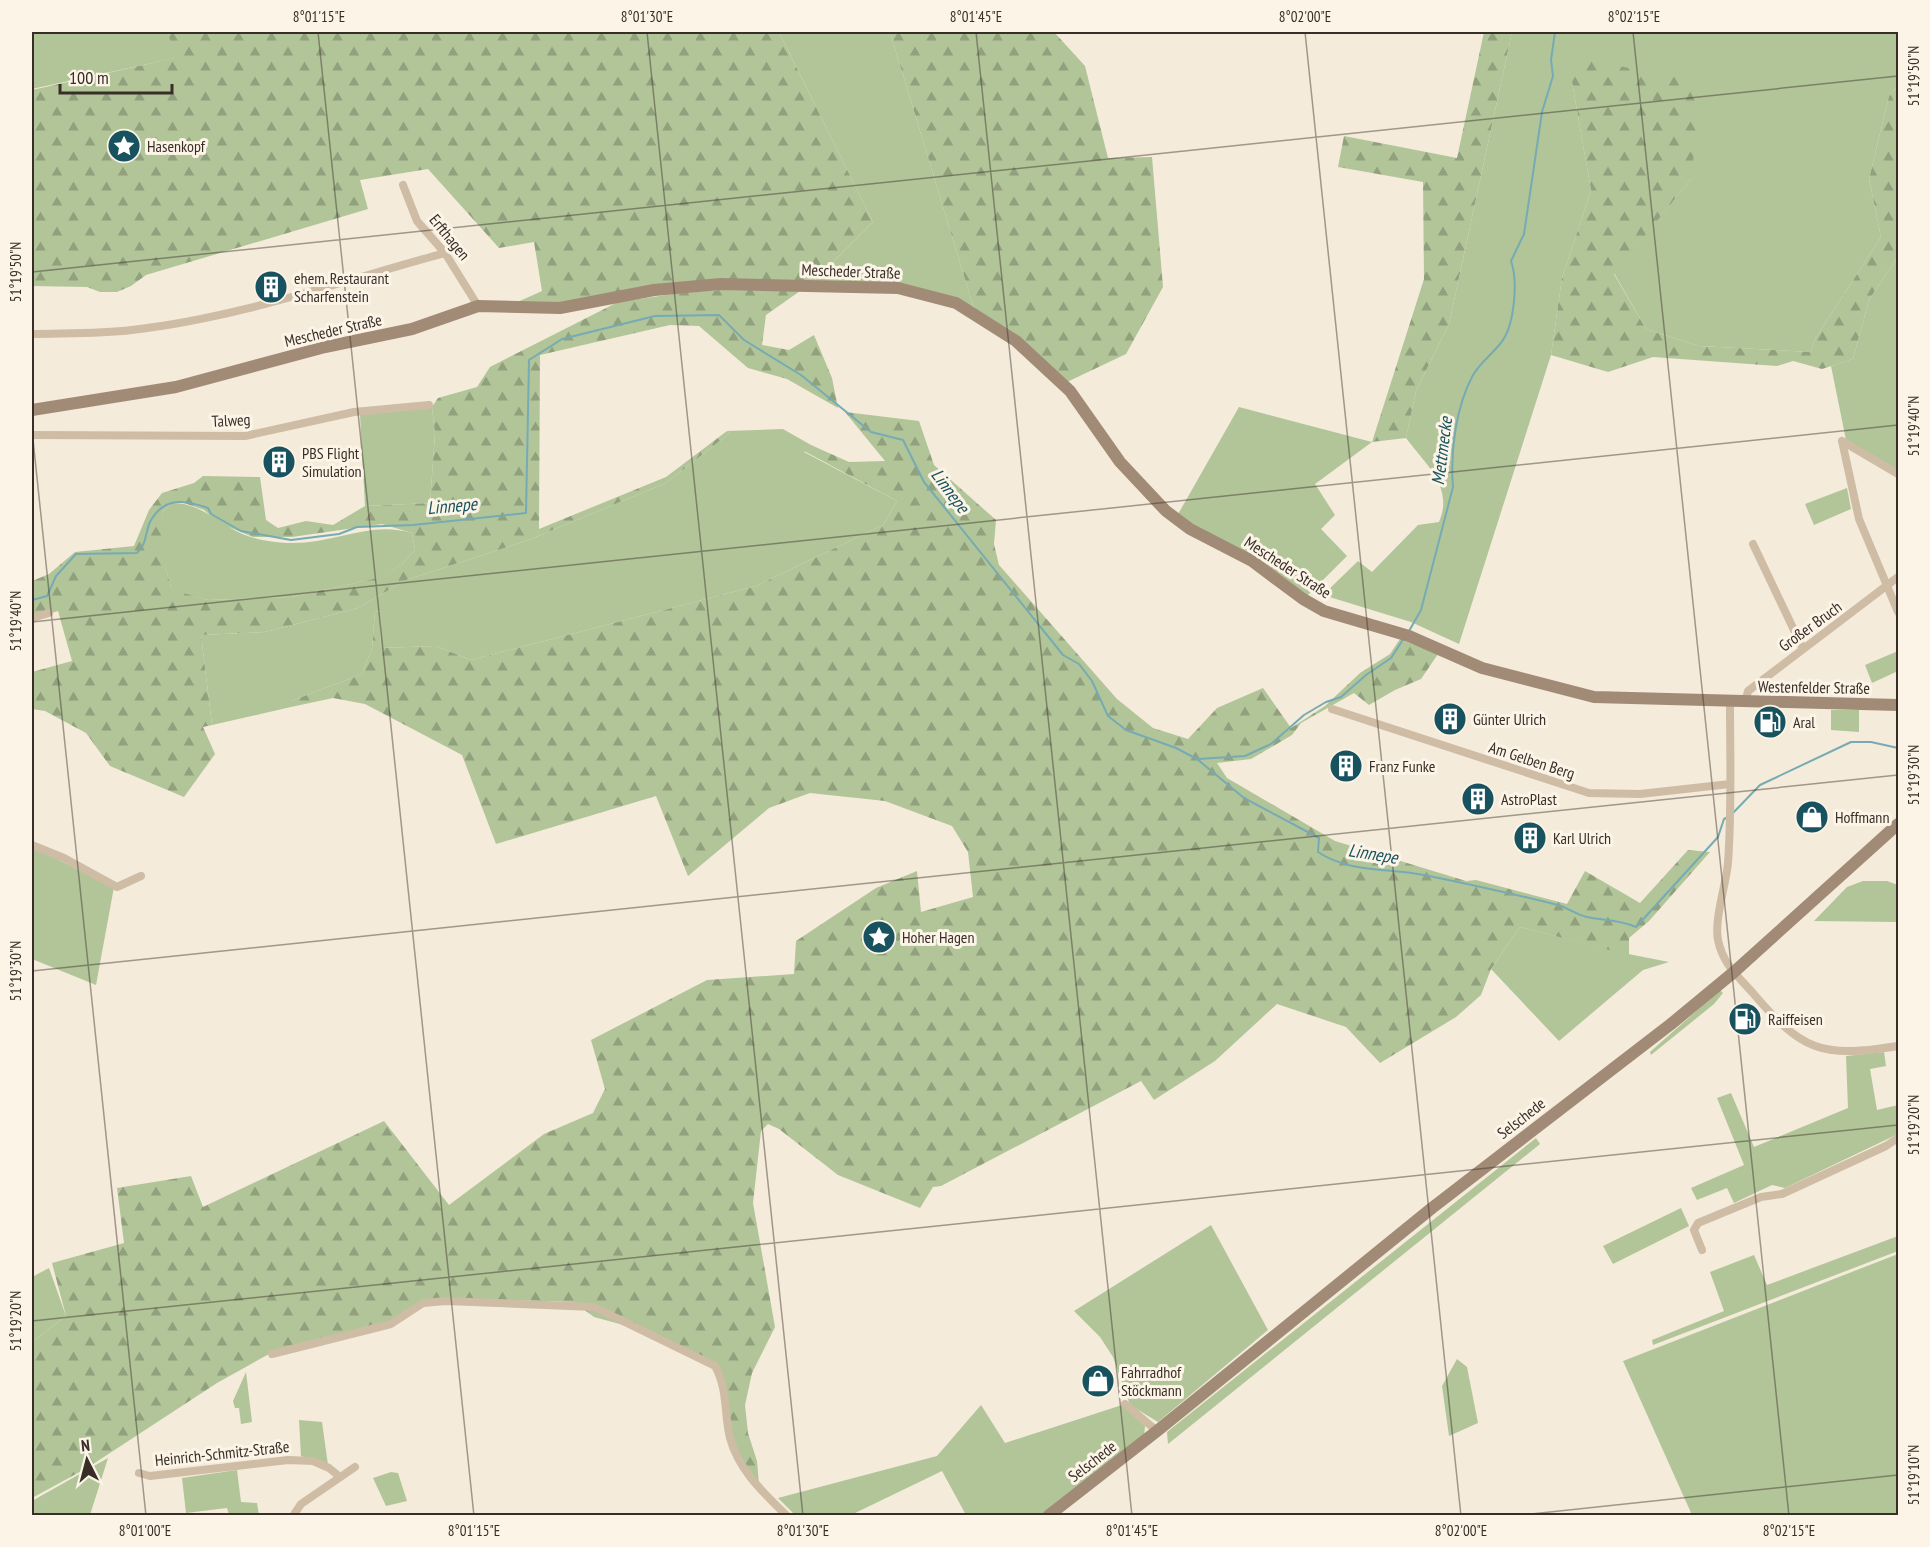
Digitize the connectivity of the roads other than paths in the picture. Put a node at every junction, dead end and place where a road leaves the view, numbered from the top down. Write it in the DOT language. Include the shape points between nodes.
graph roads {
  1 [pos="403,185"];
  2 [pos="445,253"];
  3 [pos="478,306"];
  4 [pos="32,334"];
  5 [pos="429,405"];
  6 [pos="32,410"];
  7 [pos="32,435"];
  8 [pos="1899,474"];
  9 [pos="1753,544"];
  10 [pos="1899,577"];
  11 [pos="1887,586"];
  12 [pos="1899,612"];
  13 [pos="49,613"];
  14 [pos="32,618"];
  15 [pos="1803,649"];
  16 [pos="1730,702"];
  17 [pos="1745,703"];
  18 [pos="1899,705"];
  19 [pos="1332,709"];
  20 [pos="1730,784"];
  21 [pos="1899,824"];
  22 [pos="32,845"];
  23 [pos="141,876"];
  24 [pos="1734,972"];
  25 [pos="1899,1046"];
  26 [pos="1899,1137"];
  27 [pos="1702,1250"];
  28 [pos="272,1354"];
  29 [pos="1125,1404"];
  30 [pos="1157,1431"];
  31 [pos="355,1467"];
  32 [pos="139,1473"];
  33 [pos="340,1477"];
  34 [pos="293,1515"];
  35 [pos="787,1515"];
  36 [pos="1048,1515"];
  1 -- 2 [label="street, Erfthagen" via="417,221"];
  2 -- 3 [label="street, Erfthagen"];
  2 -- 4 [label="street" via="246,308 171,324"];
  3 -- 6 [label="main road, Mescheder Straße" via="412,329 326,347 176,387"];
  3 -- 16 [label="main road, Mescheder Straße" via="560,308 654,290 721,284 880,287 944,299 970,310 1007,334 1052,372 1077,399 1120,462 1174,518 1252,561 1316,607 1405,635 1482,668 1579,695"];
  5 -- 7 [label="street, Talweg" via="354,412 245,436"];
  8 -- 11 [label="street" via="1842,441 1854,505"];
  9 -- 15 [label="street"];
  10 -- 11 [label="street, Großer Bruch"];
  11 -- 12 [label="street"];
  11 -- 15 [label="street, Großer Bruch"];
  13 -- 14 [label="street"];
  15 -- 17 [label="street, Großer Bruch" via="1748,691"];
  16 -- 17 [label="main road, Westenfelder Straße"];
  16 -- 20 [label="street"];
  17 -- 18 [label="main road, Westenfelder Straße"];
  19 -- 20 [label="street, Am Gelben Berg" via="1589,793 1640,794"];
  20 -- 24 [label="street" via="1730,826 1718,938 1723,960"];
  21 -- 24 [label="main road, Selschede"];
  22 -- 23 [label="street" via="117,887"];
  24 -- 25 [label="street" via="1772,1016 1807,1045 1852,1053"];
  24 -- 30 [label="main road, Selschede" via="1432,1208"];
  26 -- 27 [label="street" via="1782,1194 1761,1197 1698,1223 1694,1230"];
  28 -- 35 [label="street" via="392,1324 423,1303 594,1307 716,1366 723,1380 730,1438 743,1468"];
  29 -- 30 [label="street"];
  30 -- 36 [label="main road, Selschede"];
  31 -- 33 [label="street"];
  32 -- 33 [label="street, Heinrich-Schmitz-Straße" via="150,1476 288,1460 313,1461"];
  33 -- 34 [label="street" via="301,1504"];
}
